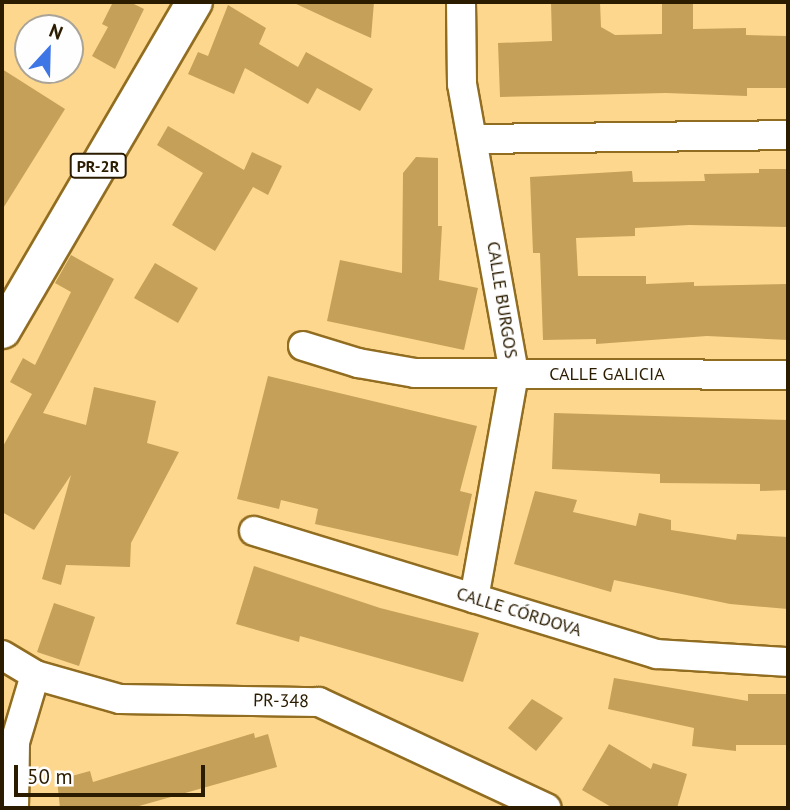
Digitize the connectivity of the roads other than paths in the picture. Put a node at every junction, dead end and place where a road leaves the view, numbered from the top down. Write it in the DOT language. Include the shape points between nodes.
graph roads {
  1 [pos="194,2"];
  2 [pos="461,2"];
  3 [pos="788,135"];
  4 [pos="473,139"];
  5 [pos="2,330"];
  6 [pos="303,346"];
  7 [pos="514,374"];
  8 [pos="788,375"];
  9 [pos="254,531"];
  10 [pos="474,598"];
  11 [pos="2,655"];
  12 [pos="788,662"];
  13 [pos="35,675"];
  14 [pos="14,808"];
  15 [pos="546,808"];
  1 -- 5 [label="main road, PR-2R"];
  2 -- 4 [label="street, CALLE BURGOS" via="462,84"];
  3 -- 4 [label="street"];
  4 -- 7 [label="street, CALLE BURGOS"];
  6 -- 7 [label="street, CALLE GALICIA" via="358,363 415,373"];
  7 -- 8 [label="street, CALLE GALICIA"];
  7 -- 10 [label="street, CALLE BURGOS"];
  9 -- 10 [label="street, CALLE CÓRDOVA"];
  10 -- 12 [label="street, CALLE CÓRDOVA" via="657,654"];
  11 -- 13 [label="street, PR-348 / PR-348"];
  13 -- 14 [label="street" via="15,742"];
  13 -- 15 [label="street, PR-348 / PR-348" via="120,699 319,702"];
}
